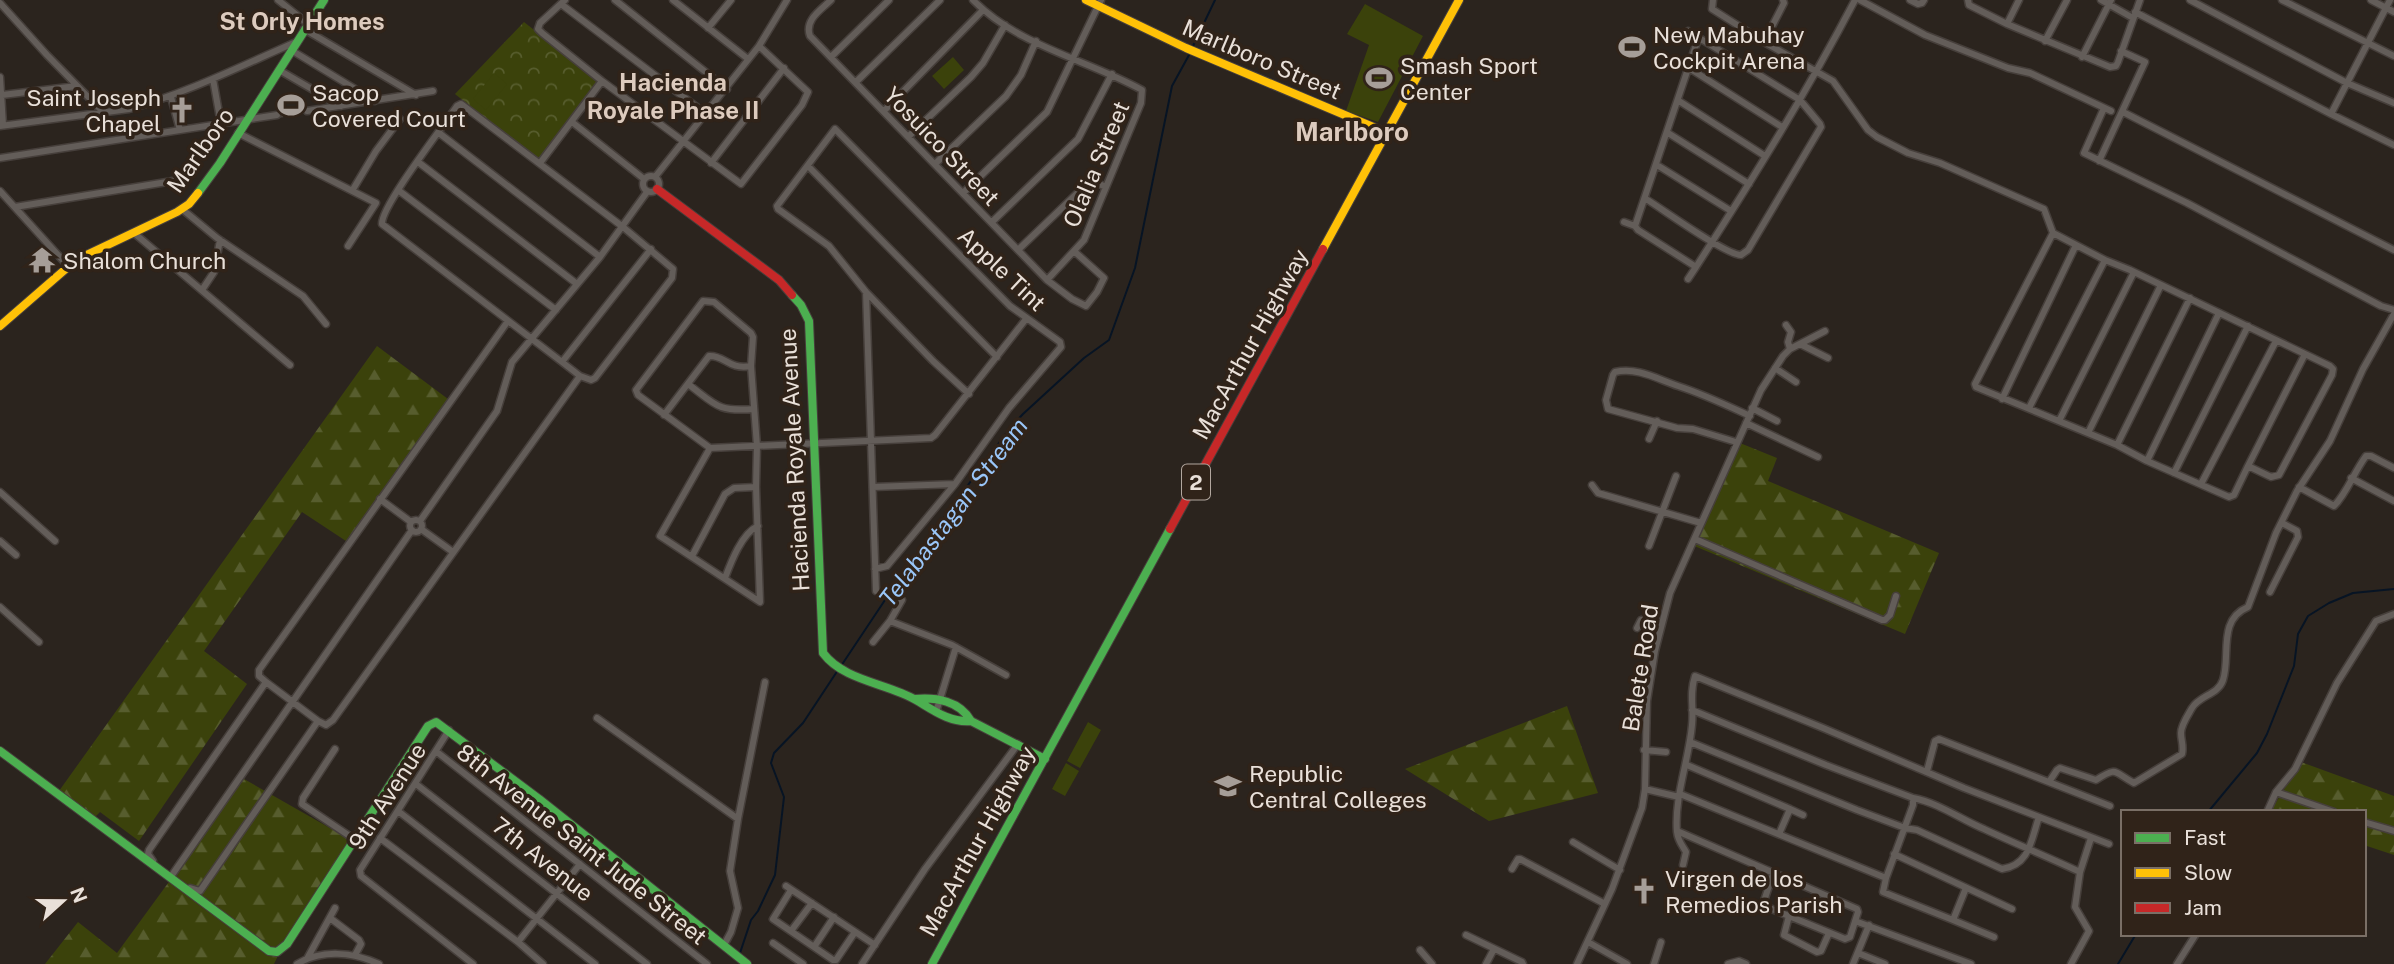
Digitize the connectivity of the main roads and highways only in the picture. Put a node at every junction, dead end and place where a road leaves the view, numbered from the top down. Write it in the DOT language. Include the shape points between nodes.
graph roads {
  1 [pos="324,0"];
  2 [pos="1086,0"];
  3 [pos="1459,0"];
  4 [pos="1099,3"];
  5 [pos="1385,132"];
  6 [pos="657,189"];
  7 [pos="0,326"];
  8 [pos="915,699"];
  9 [pos="971,721"];
  10 [pos="0,751"];
  11 [pos="1045,759"];
  12 [pos="745,962"];
  13 [pos="932,964"];
  1 -- 7 [label="main road, Marlboro" via="189,204 68,266"];
  2 -- 4 [label="main road, Marlboro Street"];
  3 -- 5 [label="main road, MacArthur Highway / 2"];
  4 -- 5 [label="main road, Marlboro Street" via="1186,48"];
  5 -- 11 [label="main road, MacArthur Highway / 2"];
  6 -- 8 [label="main road, Hacienda Royale Avenue" via="779,280 801,305 811,332 824,655 844,670"];
  8 -- 9 [label="main road, Hacienda Royale Avenue" via="960,722"];
  8 -- 9 [label="main road, Hacienda Royale Avenue" via="932,698 964,710"];
  9 -- 11 [label="main road, Hacienda Royale Avenue"];
  10 -- 12 [label="main road" via="273,952 286,944 430,723 436,722"];
  11 -- 13 [label="main road, MacArthur Highway / 2"];
}
